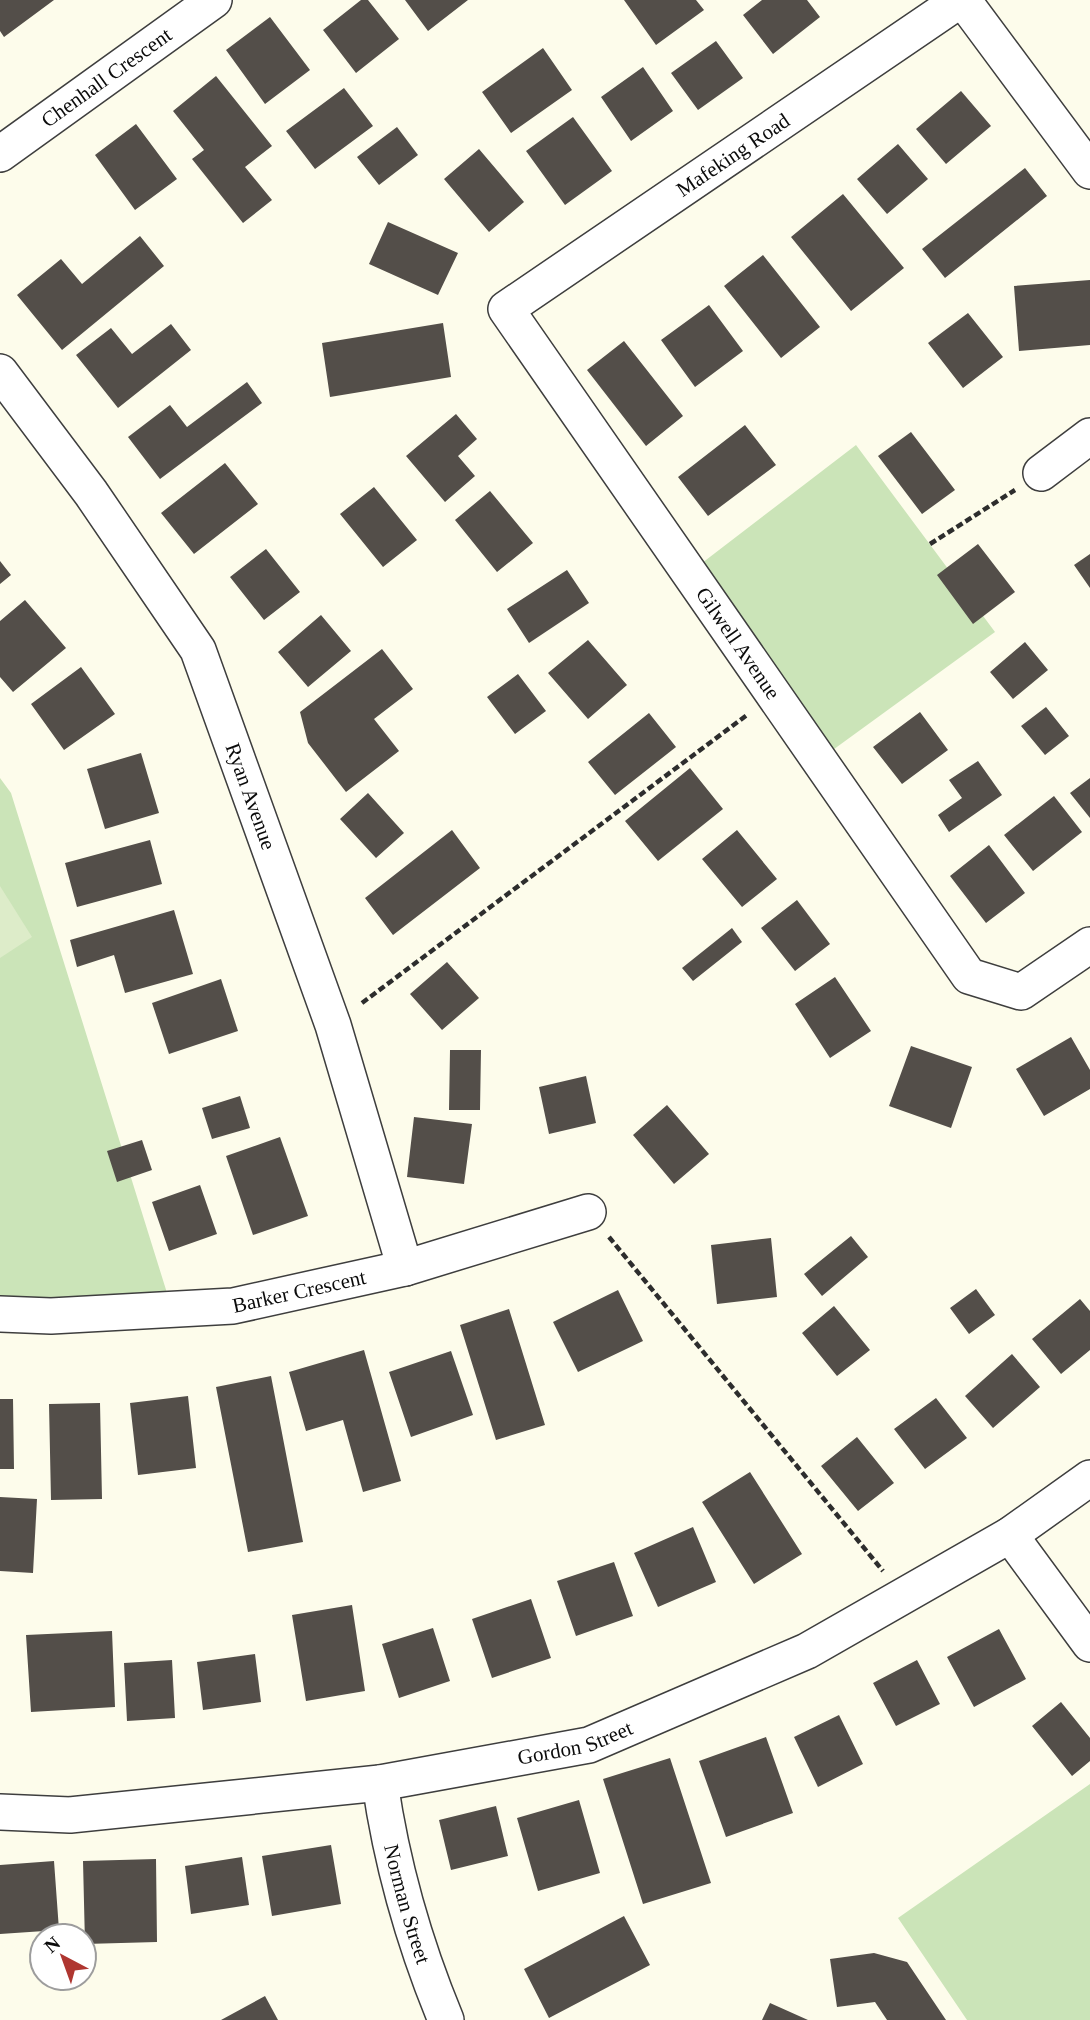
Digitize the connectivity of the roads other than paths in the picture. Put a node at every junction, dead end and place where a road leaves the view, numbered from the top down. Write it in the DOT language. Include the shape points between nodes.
graph roads {
  1 [pos="214,0"];
  2 [pos="962,0"];
  3 [pos="0,154"];
  4 [pos="1090,171"];
  5 [pos="506,309"];
  6 [pos="0,372"];
  7 [pos="1090,436"];
  8 [pos="1041,473"];
  9 [pos="1090,945"];
  10 [pos="588,1212"];
  11 [pos="405,1268"];
  12 [pos="0,1314"];
  13 [pos="1090,1478"];
  14 [pos="1010,1535"];
  15 [pos="1090,1644"];
  16 [pos="380,1783"];
  17 [pos="0,1812"];
  18 [pos="446,2020"];
  1 -- 3 [label="street, Chenhall Crescent"];
  2 -- 4 [label="street"];
  2 -- 5 [label="street, Mafeking Road"];
  5 -- 9 [label="street, Gilwell Avenue" via="969,976 1021,992"];
  6 -- 11 [label="street, Ryan Avenue" via="91,493 198,650 333,1025"];
  7 -- 8 [label="street"];
  10 -- 11 [label="street, Barker Crescent"];
  11 -- 12 [label="street, Barker Crescent" via="233,1306 51,1316"];
  13 -- 14 [label="street, Gordon Street"];
  14 -- 15 [label="street"];
  14 -- 16 [label="street, Gordon Street" via="807,1651 589,1745"];
  16 -- 17 [label="street, Gordon Street" via="70,1815"];
  16 -- 18 [label="street, Norman Street" via="389,1845 420,1958"];
}
